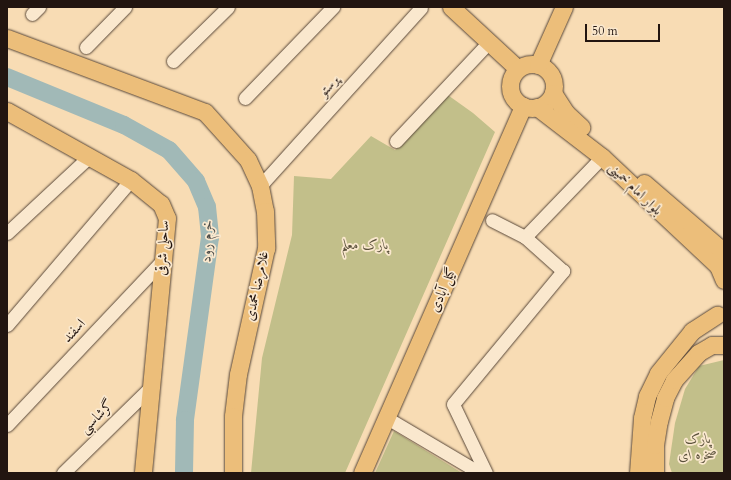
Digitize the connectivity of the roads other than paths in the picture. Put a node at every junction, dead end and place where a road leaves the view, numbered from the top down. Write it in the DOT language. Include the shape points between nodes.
graph roads {
  1 [pos="125,7"];
  2 [pos="228,7"];
  3 [pos="333,7"];
  4 [pos="564,7"];
  5 [pos="421,8"];
  6 [pos="455,8"];
  7 [pos="7,38"];
  8 [pos="489,42"];
  9 [pos="86,47"];
  10 [pos="173,61"];
  11 [pos="538,65"];
  12 [pos="518,69"];
  13 [pos="553,93"];
  14 [pos="245,98"];
  15 [pos="530,106"];
  16 [pos="7,111"];
  17 [pos="396,141"];
  18 [pos="90,156"];
  19 [pos="602,157"];
  20 [pos="131,180"];
  21 [pos="260,186"];
  22 [pos="492,220"];
  23 [pos="7,232"];
  24 [pos="525,238"];
  25 [pos="724,252"];
  26 [pos="164,259"];
  27 [pos="724,280"];
  28 [pos="720,310"];
  29 [pos="7,325"];
  30 [pos="724,340"];
  31 [pos="724,345"];
  32 [pos="153,385"];
  33 [pos="388,418"];
  34 [pos="7,425"];
  35 [pos="63,473"];
  36 [pos="143,473"];
  37 [pos="232,473"];
  38 [pos="362,473"];
  39 [pos="480,473"];
  40 [pos="486,473"];
  41 [pos="638,473"];
  42 [pos="655,473"];
  1 -- 9 [label="street"];
  2 -- 10 [label="street"];
  3 -- 14 [label="street"];
  4 -- 11 [label="main road"];
  5 -- 21 [label="street, پرستو"];
  6 -- 8 [label="main road"];
  7 -- 21 [label="main road, غلامرضا محمدی" via="205,112 248,160"];
  8 -- 12 [label="main road"];
  8 -- 17 [label="street"];
  11 -- 12 [label="main road"];
  11 -- 13 [label="main road" via="549,72 554,86"];
  12 -- 15 [label="main road" via="513,75 510,89 517,102"];
  13 -- 15 [label="main road" via="544,104"];
  13 -- 25 [label="main road, بلوار امام خمینی" via="566,113"];
  15 -- 19 [label="main road, بلوار امام خمینی"];
  15 -- 33 [label="main road, گیل آبادی"];
  16 -- 18 [label="main road, ساحلی شرقی"];
  18 -- 20 [label="main road, ساحلی شرقی"];
  18 -- 23 [label="street"];
  19 -- 24 [label="street"];
  19 -- 27 [label="main road, بلوار امام خمینی" via="718,266"];
  20 -- 26 [label="main road, ساحلی شرقی" via="161,204 167,218"];
  20 -- 29 [label="street"];
  21 -- 37 [label="main road, غلامرضا محمدی" via="265,210 266,248 238,374 233,416"];
  22 -- 24 [label="street"];
  24 -- 40 [label="street" via="563,271 453,404"];
  26 -- 32 [label="main road, ساحلی شرقی"];
  26 -- 34 [label="street, اسفند"];
  28 -- 30 [label="main road" via="716,328"];
  28 -- 41 [label="main road" via="692,331 658,373 647,396 642,418"];
  31 -- 42 [label="main road" via="712,345 698,353 674,380 665,398 659,421 655,445"];
  32 -- 35 [label="street, گرشاسبی"];
  32 -- 36 [label="main road, ساحلی شرقی"];
  33 -- 38 [label="main road, گیل آبادی"];
  33 -- 39 [label="street"];
}
